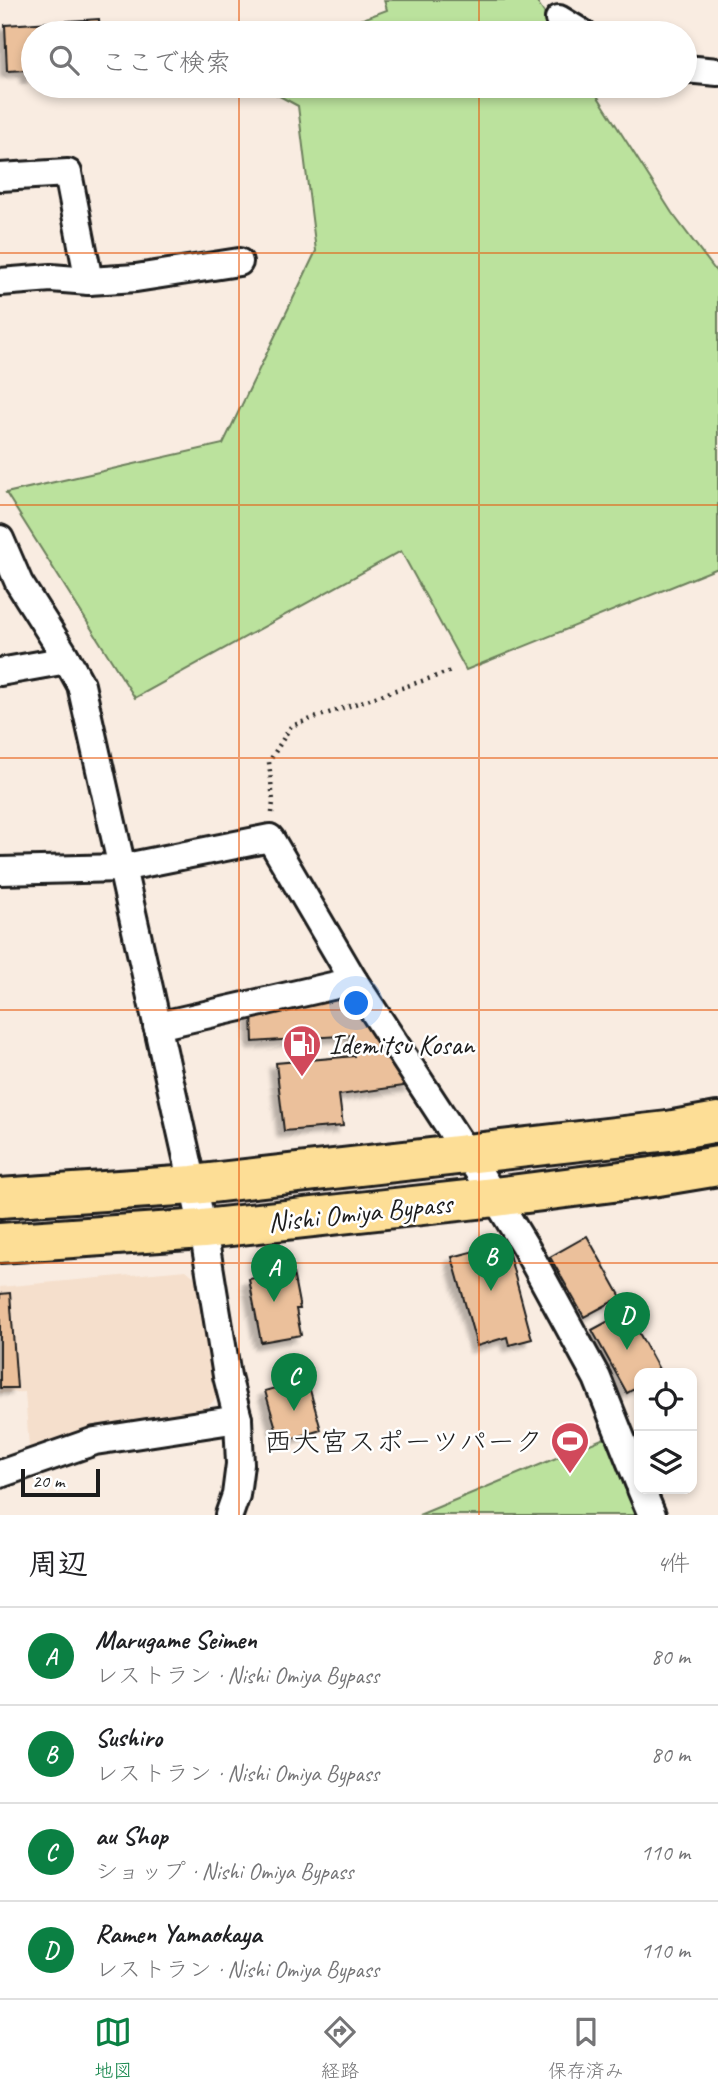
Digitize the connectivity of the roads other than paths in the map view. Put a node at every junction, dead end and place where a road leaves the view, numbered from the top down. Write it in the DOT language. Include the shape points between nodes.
graph roads {
  1 [pos="559,19"];
  2 [pos="562,21"];
  3 [pos="697,70"];
  4 [pos="718,72"];
  5 [pos="0,177"];
  6 [pos="239,262"];
  7 [pos="89,281"];
  8 [pos="0,282"];
  9 [pos="0,541"];
  10 [pos="67,660"];
  11 [pos="0,672"];
  12 [pos="121,868"];
  13 [pos="0,871"];
  14 [pos="354,981"];
  15 [pos="157,1026"];
  16 [pos="718,1122"];
  17 [pos="466,1153"];
  18 [pos="718,1166"];
  19 [pos="193,1185"];
  20 [pos="495,1197"];
  21 [pos="0,1198"];
  22 [pos="203,1229"];
  23 [pos="0,1243"];
  24 [pos="238,1419"];
  25 [pos="634,1470"];
  26 [pos="0,1474"];
  27 [pos="643,1494"];
  28 [pos="229,1515"];
  29 [pos="652,1515"];
  1 -- 2 [label="street"];
  3 -- 4 [label="street"];
  5 -- 7 [label="street" via="68,173"];
  6 -- 7 [label="street"];
  7 -- 8 [label="street"];
  9 -- 10 [label="street" via="19,583"];
  10 -- 11 [label="street"];
  10 -- 12 [label="street" via="81,685"];
  12 -- 13 [label="street"];
  12 -- 14 [label="street" via="270,838"];
  12 -- 15 [label="street"];
  14 -- 15 [label="street"];
  14 -- 17 [label="street"];
  15 -- 19 [label="street"];
  16 -- 17 [label="highway, Nishi Omiya Bypass"];
  17 -- 19 [label="highway, Nishi Omiya Bypass"];
  17 -- 20 [label="street"];
  18 -- 20 [label="highway, Nishi Omiya Bypass"];
  19 -- 21 [label="highway, Nishi Omiya Bypass"];
  19 -- 22 [label="street"];
  20 -- 22 [label="highway, Nishi Omiya Bypass"];
  20 -- 25 [label="street" via="597,1378"];
  22 -- 23 [label="highway, Nishi Omiya Bypass"];
  22 -- 24 [label="street"];
  24 -- 26 [label="street" via="95,1441"];
  24 -- 28 [label="street" via="240,1464"];
  27 -- 29 [label="street"];
}
